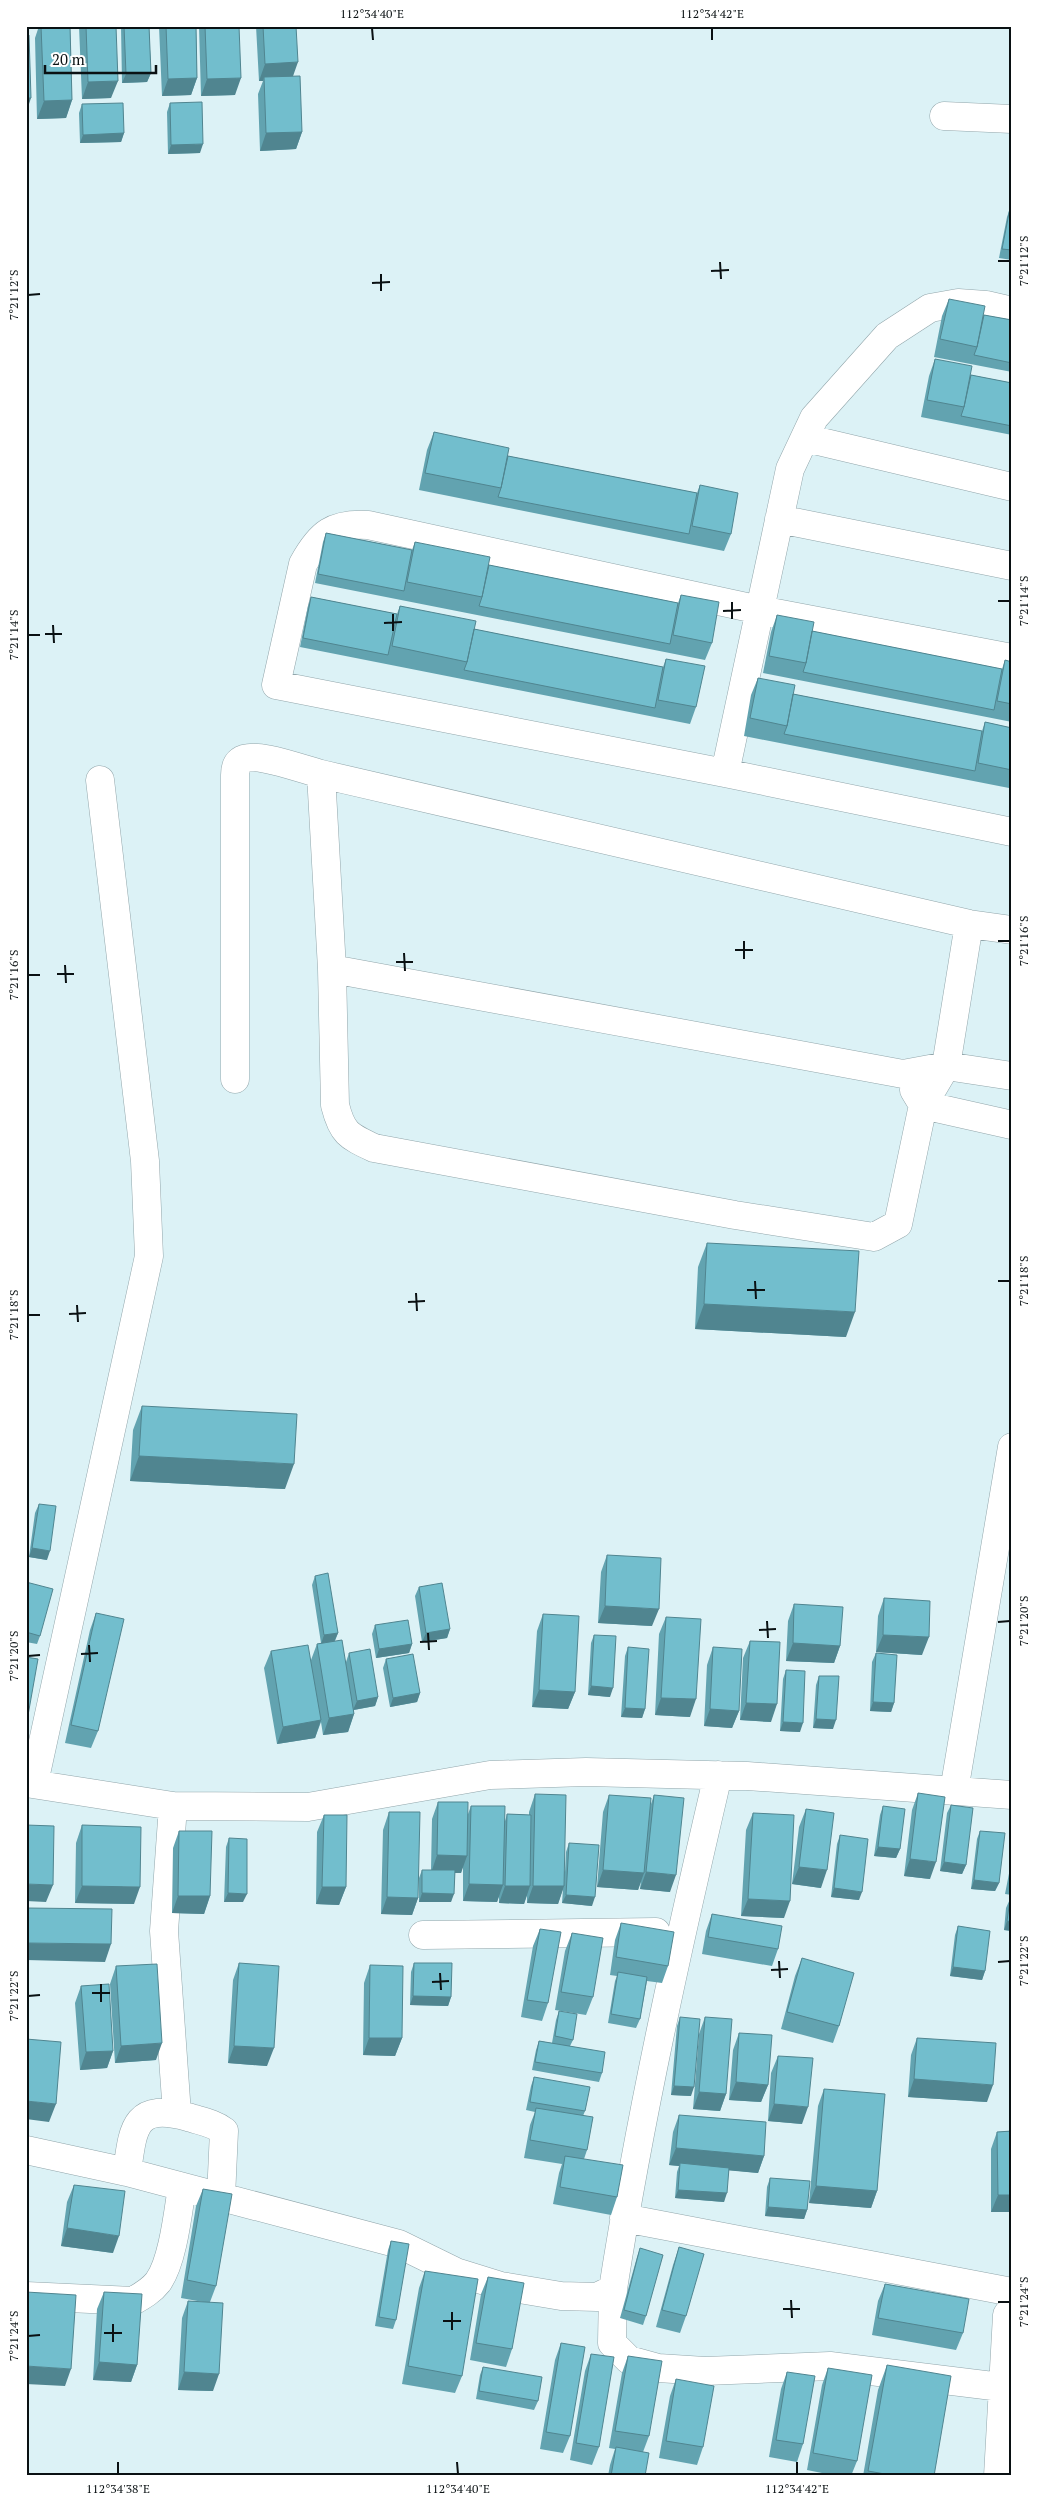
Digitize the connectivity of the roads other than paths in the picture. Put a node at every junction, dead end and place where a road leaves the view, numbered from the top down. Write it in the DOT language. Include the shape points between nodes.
graph roads {
  1 [pos="944,116"];
  2 [pos="1012,118"];
  3 [pos="1012,311"];
  4 [pos="805,438"];
  5 [pos="1012,487"];
  6 [pos="779,519"];
  7 [pos="1012,566"];
  8 [pos="760,610"];
  9 [pos="1012,658"];
  10 [pos="725,773"];
  11 [pos="321,774"];
  12 [pos="100,780"];
  13 [pos="1012,832"];
  14 [pos="969,924"];
  15 [pos="1012,930"];
  16 [pos="332,969"];
  17 [pos="946,1066"];
  18 [pos="903,1074"];
  19 [pos="1012,1076"];
  20 [pos="235,1079"];
  21 [pos="923,1105"];
  22 [pos="1012,1125"];
  23 [pos="1012,1447"];
  24 [pos="718,1775"];
  25 [pos="30,1783"];
  26 [pos="954,1791"];
  27 [pos="1012,1794"];
  28 [pos="173,1806"];
  29 [pos="681,1931"];
  30 [pos="423,1935"];
  31 [pos="177,2114"];
  32 [pos="26,2150"];
  33 [pos="127,2172"];
  34 [pos="182,2187"];
  35 [pos="221,2197"];
  36 [pos="624,2218"];
  37 [pos="613,2289"];
  38 [pos="1012,2292"];
  39 [pos="26,2296"];
  40 [pos="1012,2308"];
  41 [pos="1001,2387"];
  42 [pos="998,2476"];
  1 -- 2 [label="street"];
  3 -- 4 [label="street" via="958,303 930,308 887,336 814,418"];
  4 -- 5 [label="street"];
  4 -- 6 [label="street" via="790,470"];
  6 -- 7 [label="street"];
  6 -- 8 [label="street"];
  8 -- 9 [label="street"];
  8 -- 10 [label="street"];
  8 -- 10 [label="street" via="368,525 347,524 328,532 312,547 303,564 274,694"];
  10 -- 13 [label="street"];
  11 -- 14 [label="street"];
  11 -- 16 [label="street"];
  11 -- 20 [label="street" via="262,758 240,760 236,766"];
  12 -- 25 [label="street" via="145,1161 149,1256"];
  14 -- 15 [label="street"];
  14 -- 17 [label="street"];
  16 -- 18 [label="street"];
  16 -- 21 [label="street" via="335,1105 340,1126 355,1139 374,1148 735,1215 874,1237 898,1224"];
  17 -- 18 [label="street"];
  17 -- 19 [label="street"];
  17 -- 21 [label="street"];
  18 -- 21 [label="street"];
  21 -- 22 [label="street"];
  23 -- 26 [label="street"];
  24 -- 26 [label="street"];
  24 -- 28 [label="street" via="586,1772 490,1775 308,1807"];
  24 -- 29 [label="street"];
  25 -- 28 [label="street"];
  26 -- 27 [label="street"];
  28 -- 31 [label="street" via="164,1931"];
  29 -- 30 [label="street"];
  29 -- 36 [label="street"];
  31 -- 33 [label="street" via="152,2112 140,2120 133,2132"];
  31 -- 35 [label="street" via="218,2126 224,2131"];
  32 -- 33 [label="street"];
  33 -- 34 [label="street"];
  34 -- 35 [label="street"];
  34 -- 39 [label="street" via="168,2256 159,2281 148,2292 133,2301"];
  35 -- 37 [label="street" via="399,2244 456,2272 501,2286 561,2296 597,2297"];
  36 -- 37 [label="street"];
  36 -- 38 [label="street"];
  37 -- 41 [label="street" via="612,2343 629,2360 658,2368 705,2371 830,2366"];
  40 -- 41 [label="street" via="1006,2315"];
  41 -- 42 [label="street"];
}
